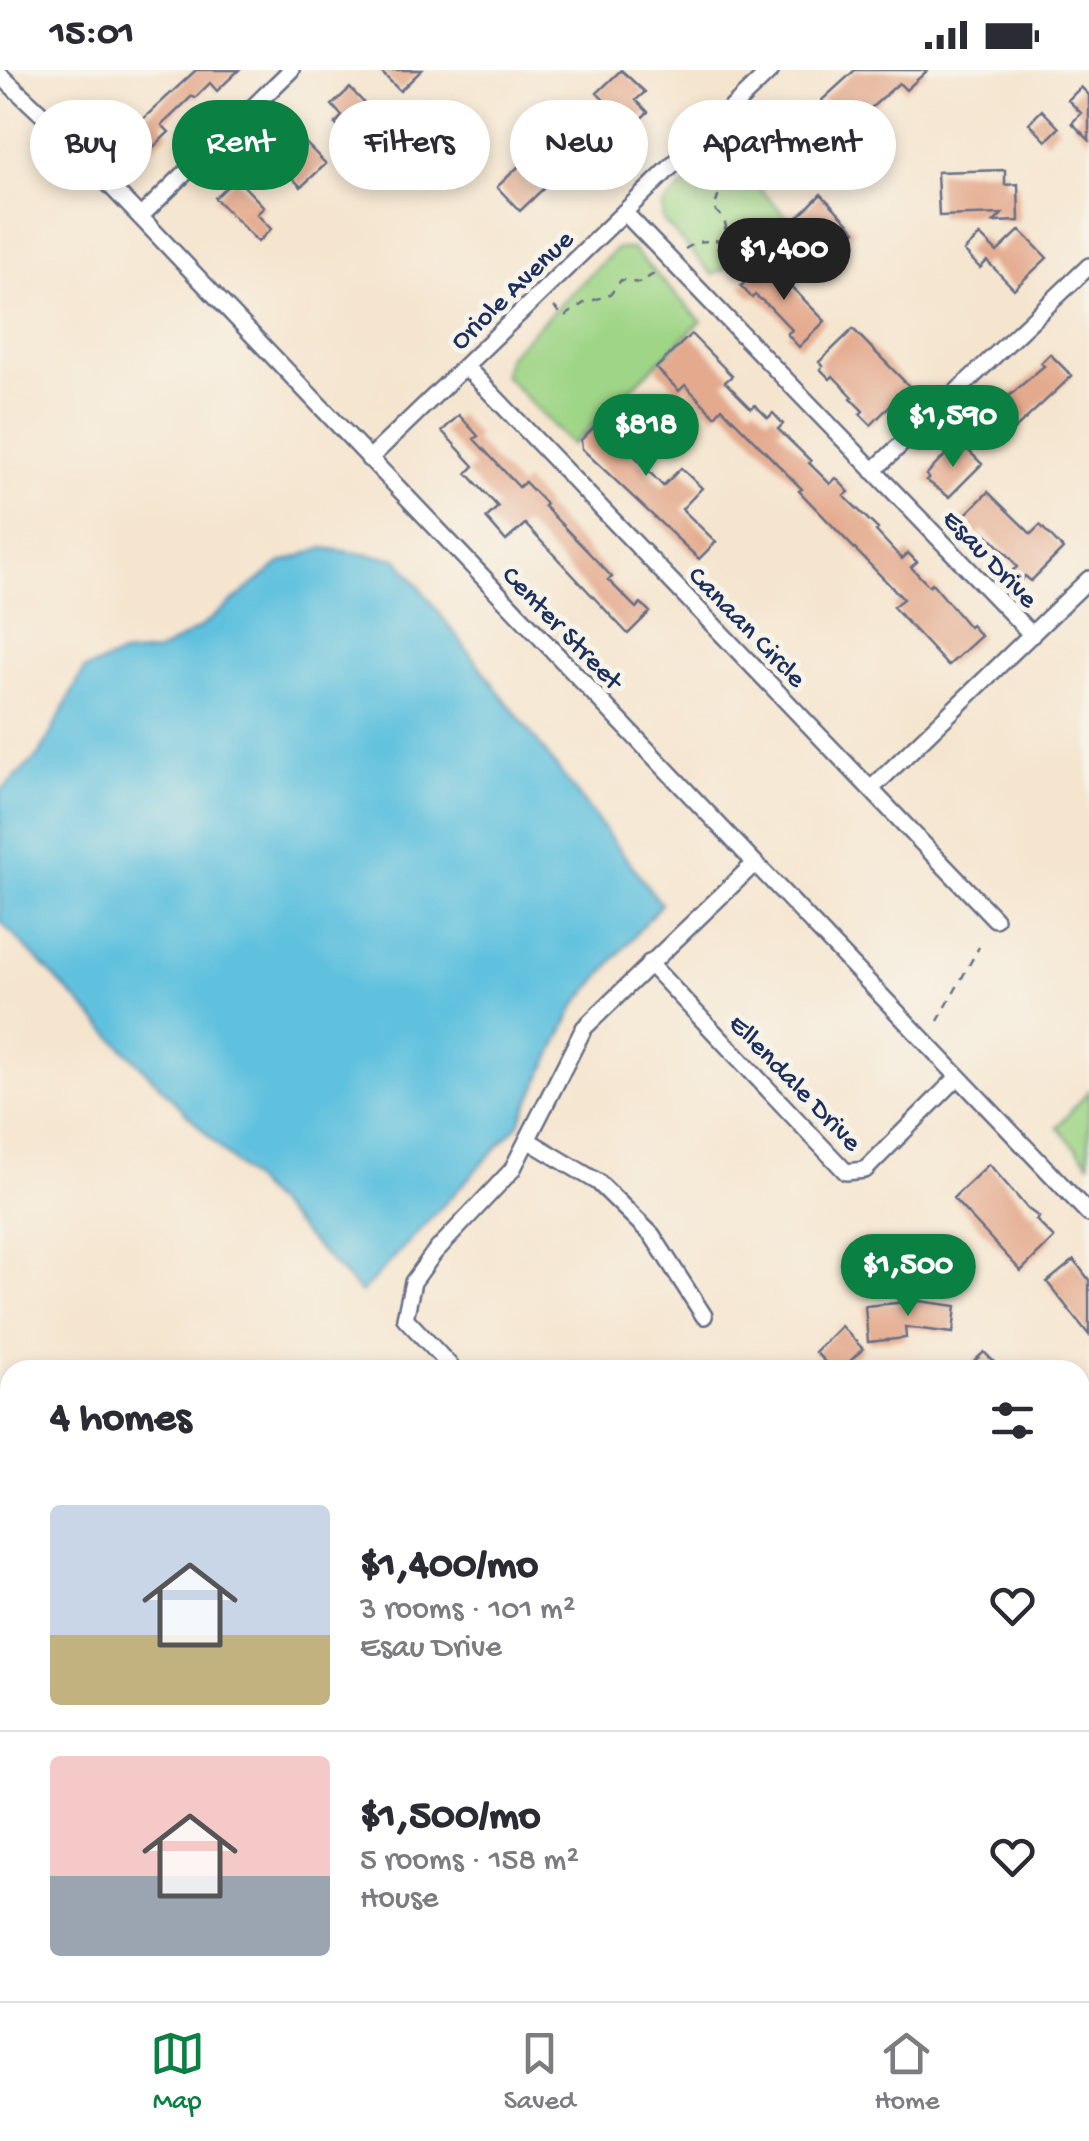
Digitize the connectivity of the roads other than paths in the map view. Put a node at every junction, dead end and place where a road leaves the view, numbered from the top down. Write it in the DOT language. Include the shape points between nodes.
graph roads {
  1 [pos="291,70"];
  2 [pos="771,70"];
  3 [pos="0,76"];
  4 [pos="624,212"];
  5 [pos="140,217"];
  6 [pos="1089,266"];
  7 [pos="465,366"];
  8 [pos="369,458"];
  9 [pos="874,471"];
  10 [pos="1089,580"];
  11 [pos="1032,635"];
  12 [pos="872,788"];
  13 [pos="755,862"];
  14 [pos="995,919"];
  15 [pos="649,964"];
  16 [pos="958,1077"];
  17 [pos="529,1141"];
  18 [pos="1089,1214"];
  19 [pos="704,1316"];
  20 [pos="445,1360"];
  1 -- 5 [label="street"];
  2 -- 4 [label="street, Oriole Avenue"];
  3 -- 5 [label="street, Center Street"];
  4 -- 7 [label="street, Oriole Avenue"];
  4 -- 9 [label="street, Esau Drive"];
  5 -- 8 [label="street, Center Street"];
  6 -- 9 [label="street"];
  7 -- 8 [label="street, Oriole Avenue"];
  7 -- 12 [label="street, Canaan Circle"];
  8 -- 13 [label="street, Center Street"];
  9 -- 11 [label="street, Esau Drive"];
  10 -- 11 [label="street"];
  11 -- 12 [label="street"];
  12 -- 14 [label="street, Canaan Circle"];
  13 -- 15 [label="street"];
  13 -- 16 [label="street, Center Street"];
  15 -- 16 [label="street, Ellendale Drive" via="846,1172 865,1170"];
  15 -- 17 [label="street" via="584,1028"];
  16 -- 18 [label="street, Center Street"];
  17 -- 19 [label="street" via="598,1182 652,1235"];
  17 -- 20 [label="street" via="512,1170 413,1282 405,1318"];
}
